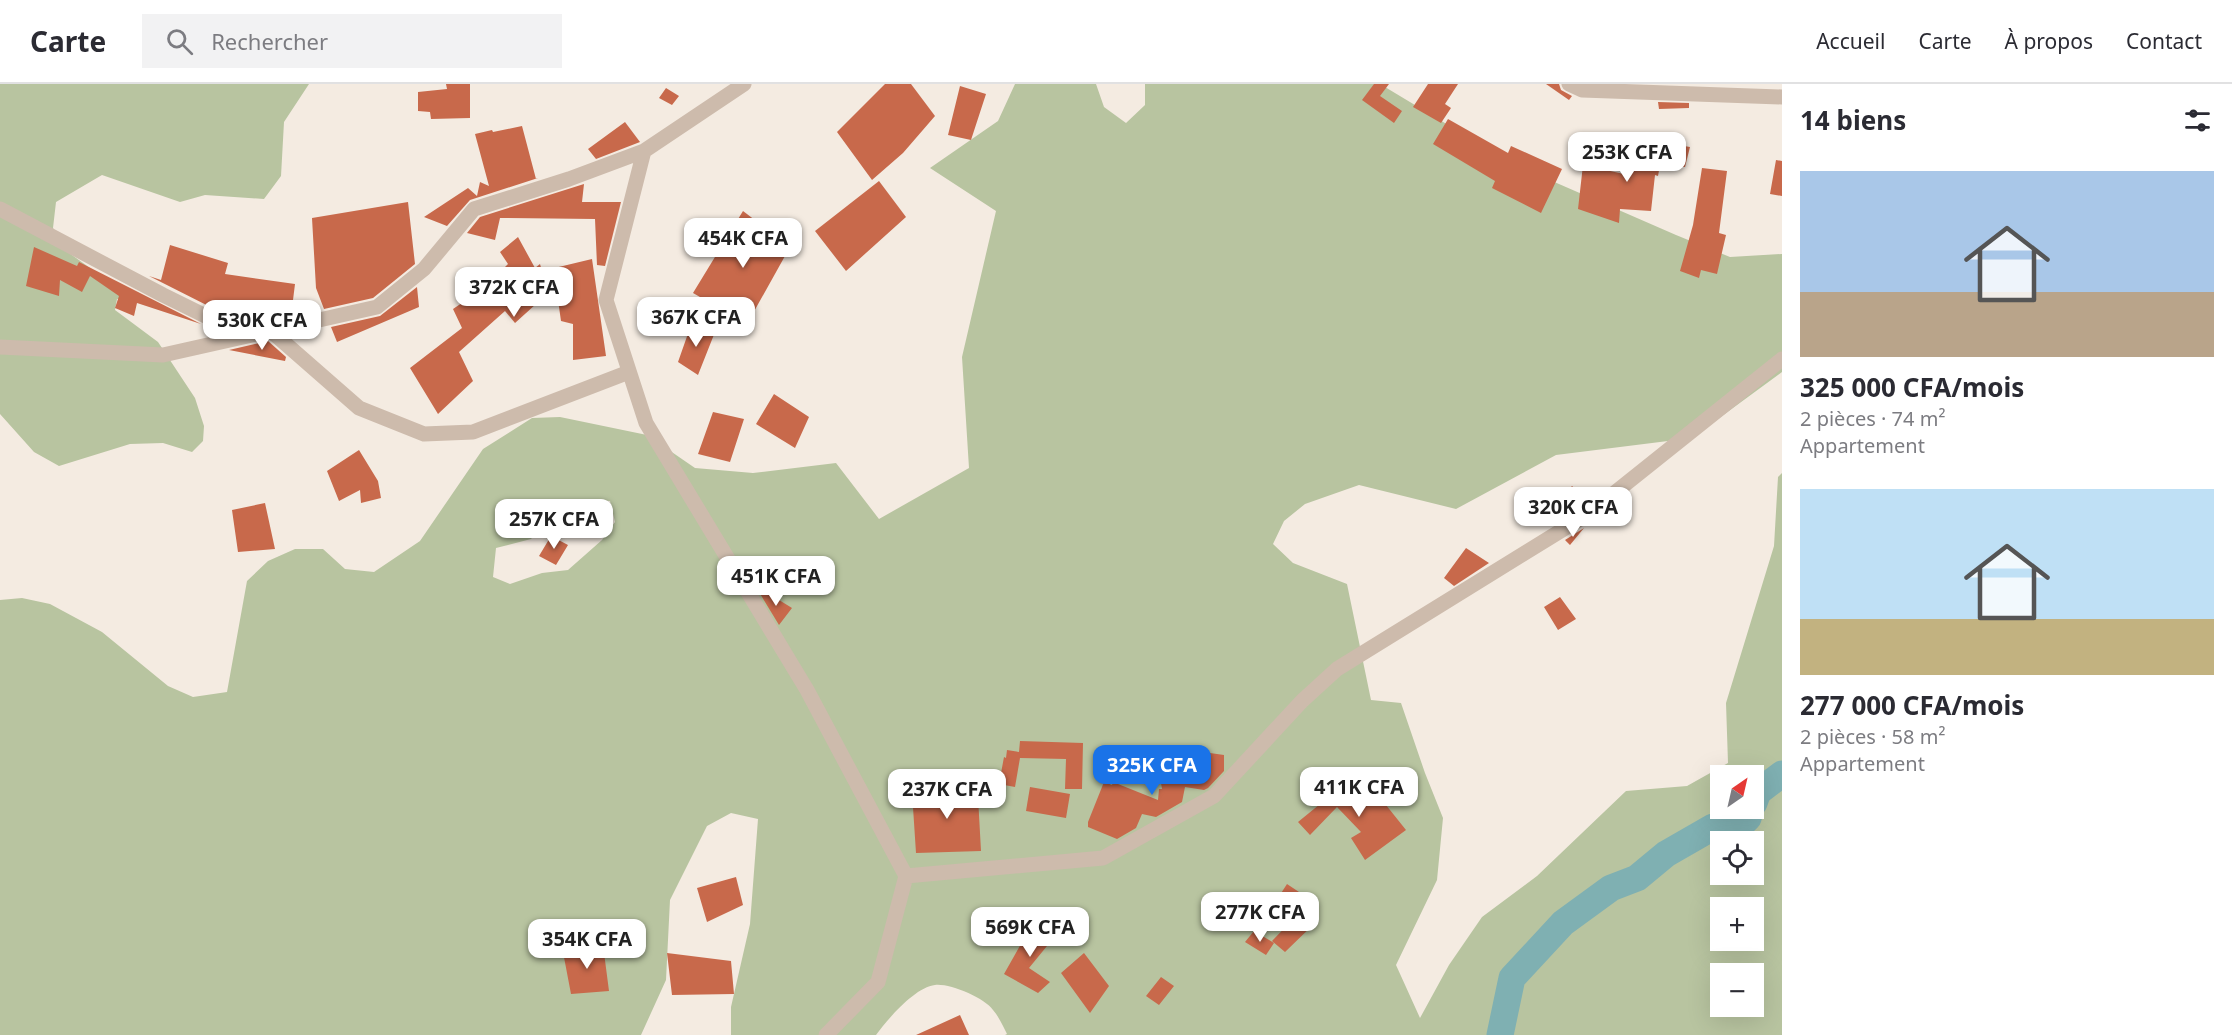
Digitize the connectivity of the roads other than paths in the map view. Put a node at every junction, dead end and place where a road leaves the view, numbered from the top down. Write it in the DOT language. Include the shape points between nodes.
graph roads {
  1 [pos="744,84"];
  2 [pos="1569,84"];
  3 [pos="1782,97"];
  4 [pos="644,151"];
  5 [pos="0,208"];
  6 [pos="270,331"];
  7 [pos="246,336"];
  8 [pos="0,347"];
  9 [pos="1782,359"];
  10 [pos="629,372"];
  11 [pos="906,876"];
  12 [pos="826,1035"];
  1 -- 4 [label="street"];
  2 -- 3 [label="street" via="1582,90"];
  4 -- 6 [label="street" via="474,209 424,269 377,307"];
  4 -- 10 [label="street" via="606,300"];
  5 -- 7 [label="street"];
  6 -- 7 [label="street"];
  6 -- 10 [label="street" via="359,408 424,434 473,432"];
  7 -- 8 [label="street" via="164,355"];
  9 -- 11 [label="street" via="1588,514 1337,669 1302,700 1214,796 1103,858"];
  10 -- 11 [label="street" via="646,423 807,690"];
  11 -- 12 [label="street" via="878,982"];
}
